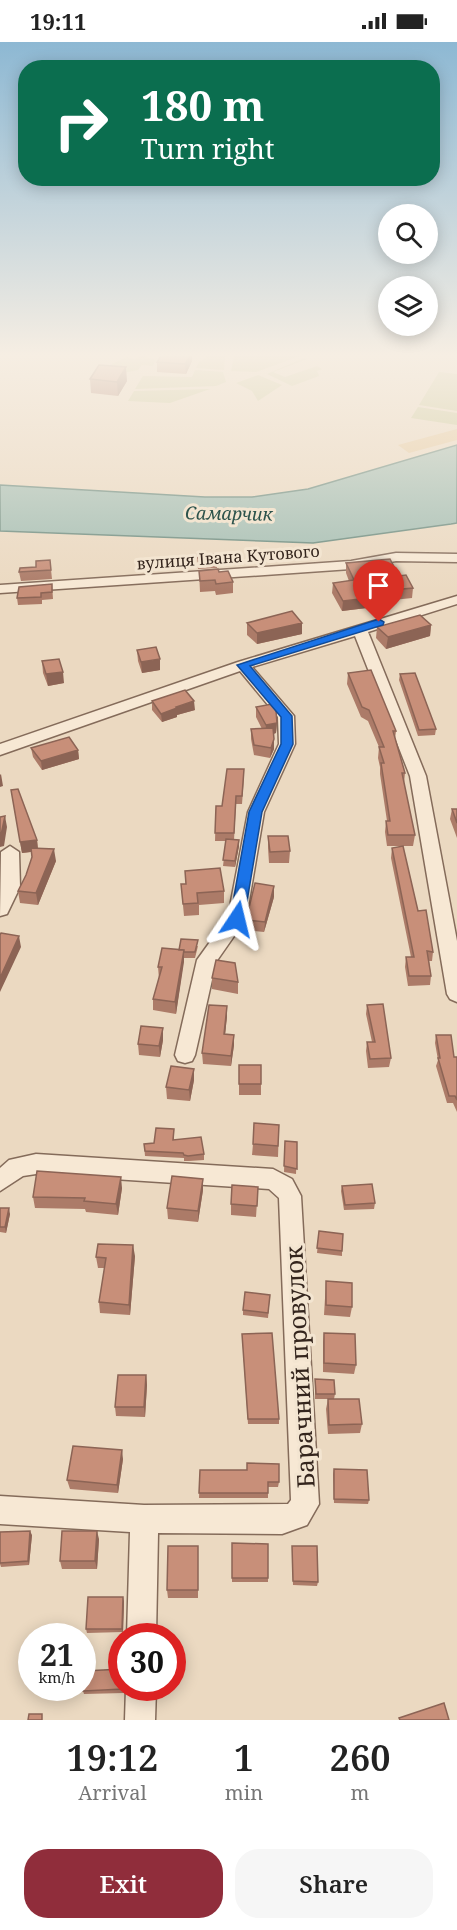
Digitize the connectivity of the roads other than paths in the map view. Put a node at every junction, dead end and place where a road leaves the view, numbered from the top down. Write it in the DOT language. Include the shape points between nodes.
graph roads {
  1 [pos="457,558"];
  2 [pos="0,588"];
  3 [pos="457,600"];
  4 [pos="359,628"];
  5 [pos="243,665"];
  6 [pos="0,750"];
  7 [pos="10,852"];
  8 [pos="0,909"];
  9 [pos="457,994"];
  10 [pos="185,1055"];
  11 [pos="0,1181"];
  12 [pos="0,1510"];
  13 [pos="144,1519"];
  14 [pos="142,1623"];
  15 [pos="141,1701"];
  16 [pos="140,1720"];
  1 -- 2 [label="street, вулиця Івана Кутового" via="396,557 351,565"];
  3 -- 4 [label="street"];
  4 -- 5 [label="street"];
  4 -- 9 [label="street" via="418,776"];
  5 -- 6 [label="street"];
  5 -- 10 [label="street" via="286,716 287,744 256,812 237,919 207,960"];
  7 -- 8 [label="street" via="11,887"];
  11 -- 13 [label="street, Барачний провулок" via="17,1167 36,1164 273,1179 290,1196 305,1503 297,1515 282,1520"];
  12 -- 13 [label="street, Барачний провулок"];
  13 -- 14 [label="street"];
  15 -- 16 [label="street"];
}
